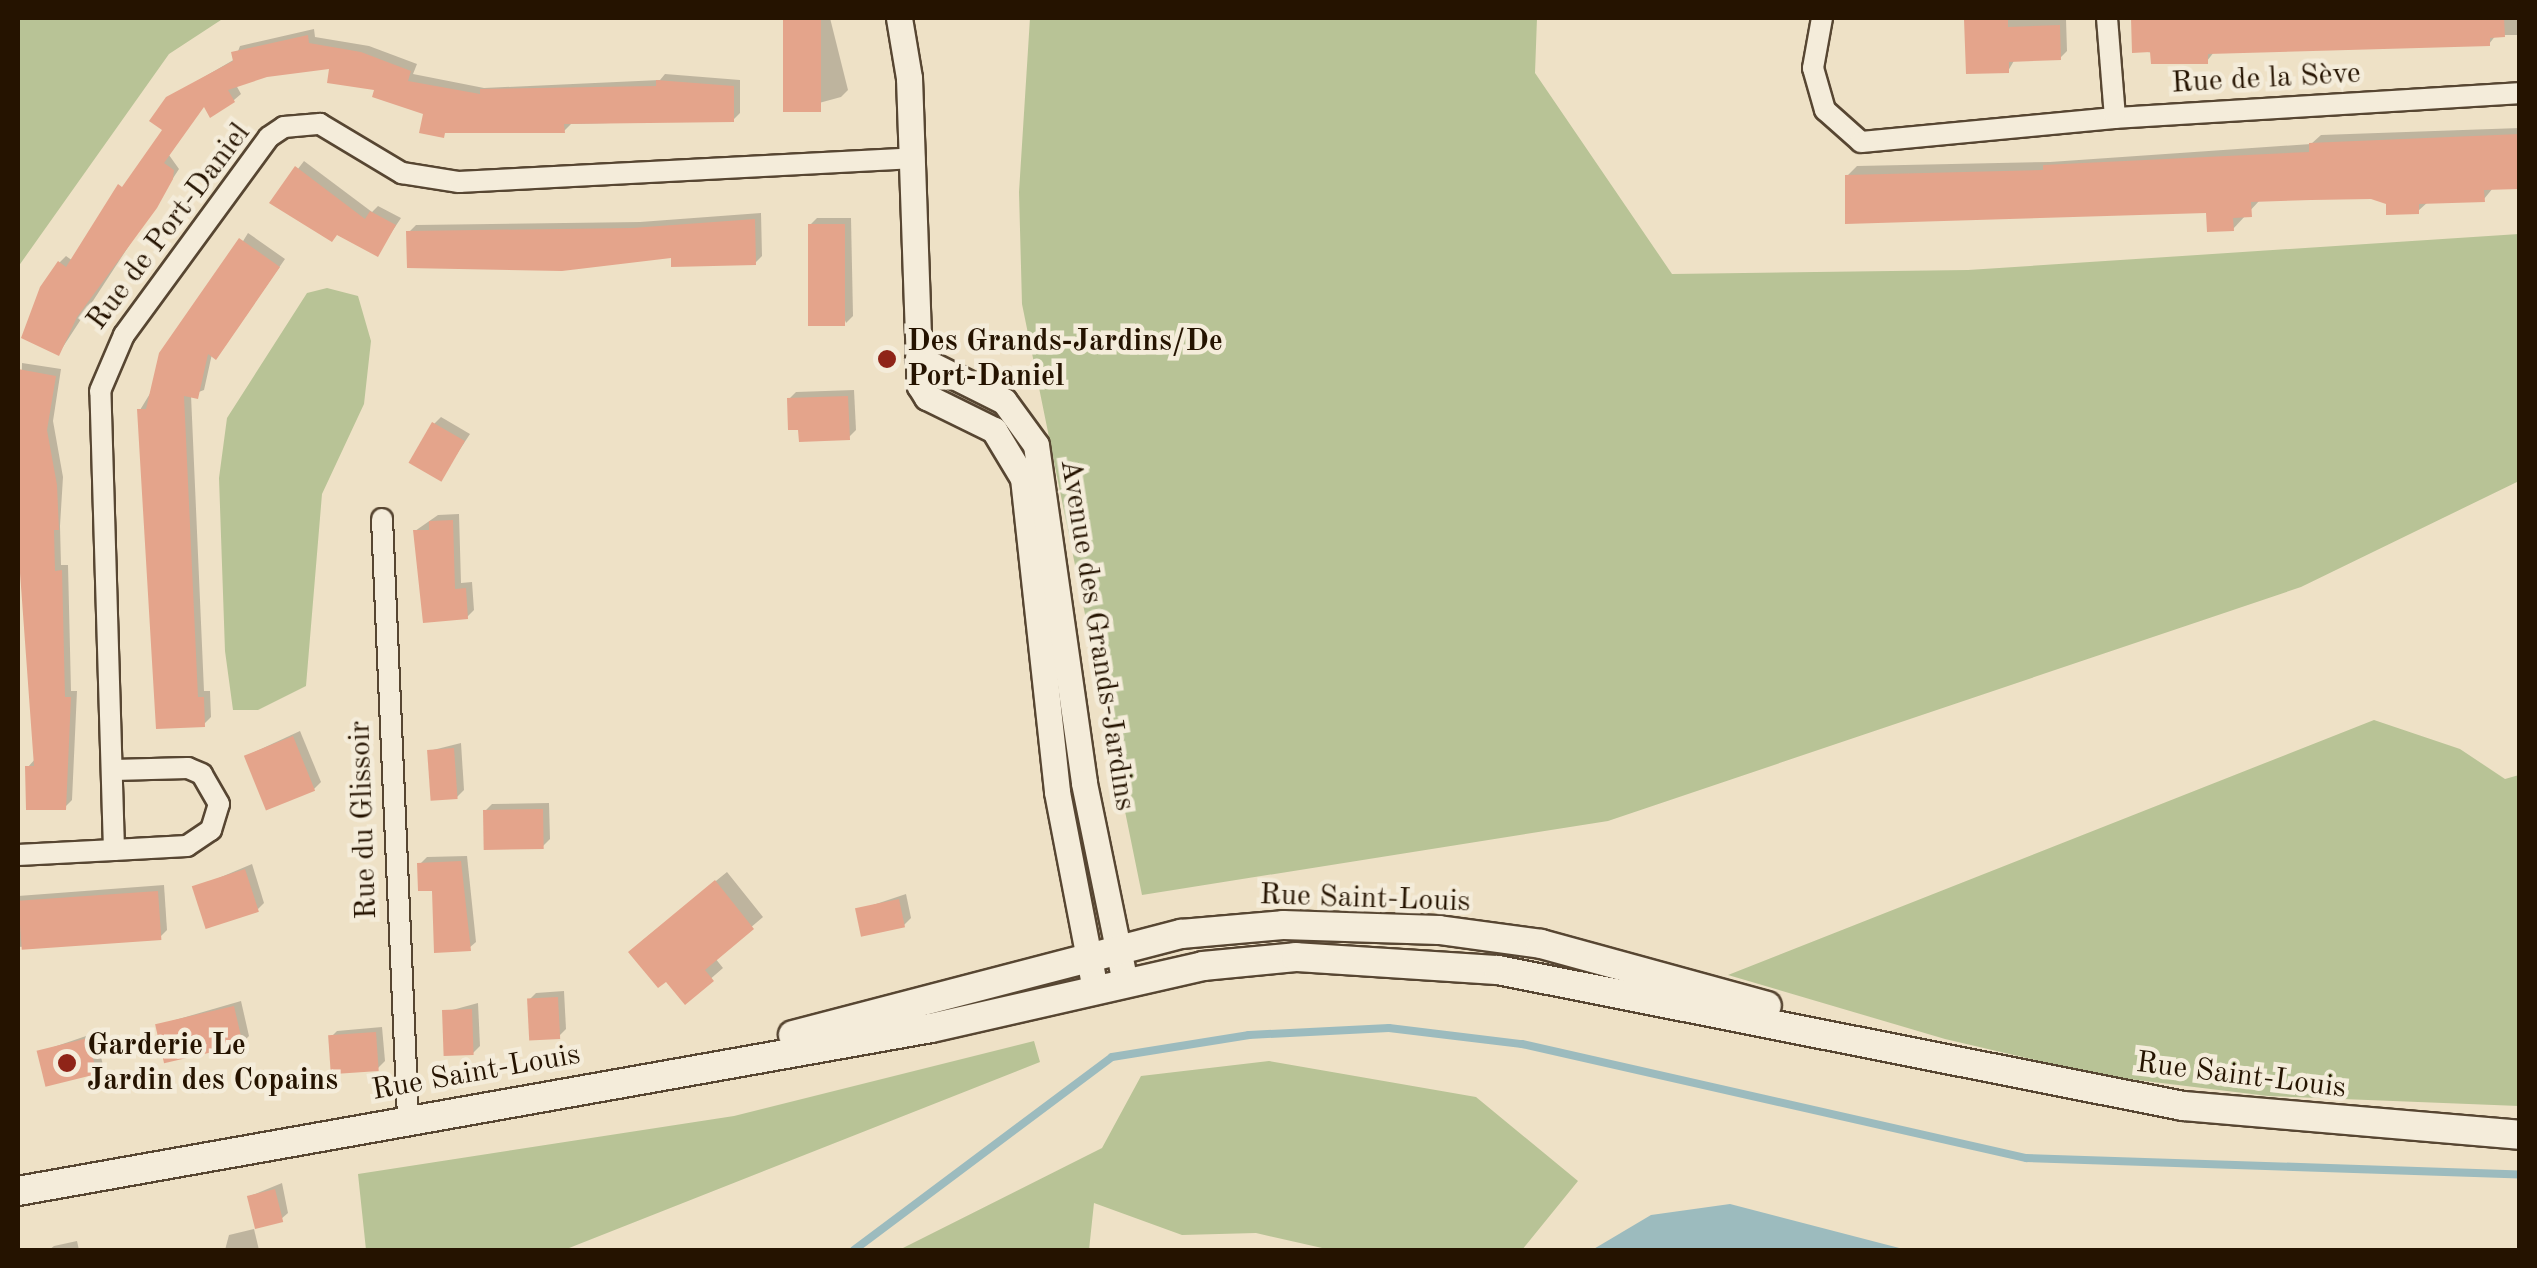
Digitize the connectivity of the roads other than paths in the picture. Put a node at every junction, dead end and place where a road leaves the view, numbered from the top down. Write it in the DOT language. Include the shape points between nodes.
graph roads {
  1 [pos="899,18"];
  2 [pos="1822,18"];
  3 [pos="2107,18"];
  4 [pos="2520,94"];
  5 [pos="2115,118"];
  6 [pos="914,158"];
  7 [pos="918,358"];
  8 [pos="382,518"];
  9 [pos="114,770"];
  10 [pos="114,850"];
  11 [pos="18,855"];
  12 [pos="1118,950"];
  13 [pos="1089,956"];
  14 [pos="1125,983"];
  15 [pos="1095,990"];
  16 [pos="1958,1061"];
  17 [pos="652,1074"];
  18 [pos="408,1118"];
  19 [pos="2520,1135"];
  20 [pos="18,1191"];
  1 -- 6 [label="street, Avenue des Grands-Jardins"];
  2 -- 5 [label="street, Rue de la Sève" via="1814,68 1825,110 1861,142"];
  3 -- 5 [label="street"];
  4 -- 5 [label="street, Rue de la Sève"];
  6 -- 7 [label="street, Avenue des Grands-Jardins"];
  6 -- 9 [label="street, Rue de Port-Daniel" via="459,182 402,173 320,124 284,128 269,138 124,335 105,372 100,408"];
  7 -- 12 [label="street, Avenue des Grands-Jardins" via="1004,402 1036,445 1055,606"];
  7 -- 13 [label="street, Avenue des Grands-Jardins" via="923,392 994,430 1023,478 1057,792"];
  8 -- 18 [label="street, Rue du Glissoir"];
  9 -- 10 [label="street, Rue de Port-Daniel"];
  9 -- 10 [label="street" via="188,768 202,774 219,804 205,838 188,846"];
  10 -- 11 [label="street"];
  12 -- 13 [label="main road, Rue Saint-Louis"];
  12 -- 14 [label="street, Avenue des Grands-Jardins"];
  12 -- 16 [label="main road, Rue Saint-Louis" via="1181,934 1283,925 1487,935 1612,960"];
  13 -- 15 [label="street, Avenue des Grands-Jardins"];
  13 -- 17 [label="main road, Rue Saint-Louis"];
  14 -- 15 [label="main road, Rue Saint-Louis"];
  14 -- 16 [label="main road, Rue Saint-Louis" via="1256,958 1481,968"];
  15 -- 17 [label="main road, Rue Saint-Louis" via="931,1028"];
  16 -- 19 [label="main road, Rue Saint-Louis" via="2224,1112"];
  17 -- 18 [label="main road, Rue Saint-Louis"];
  18 -- 20 [label="main road, Rue Saint-Louis"];
}
